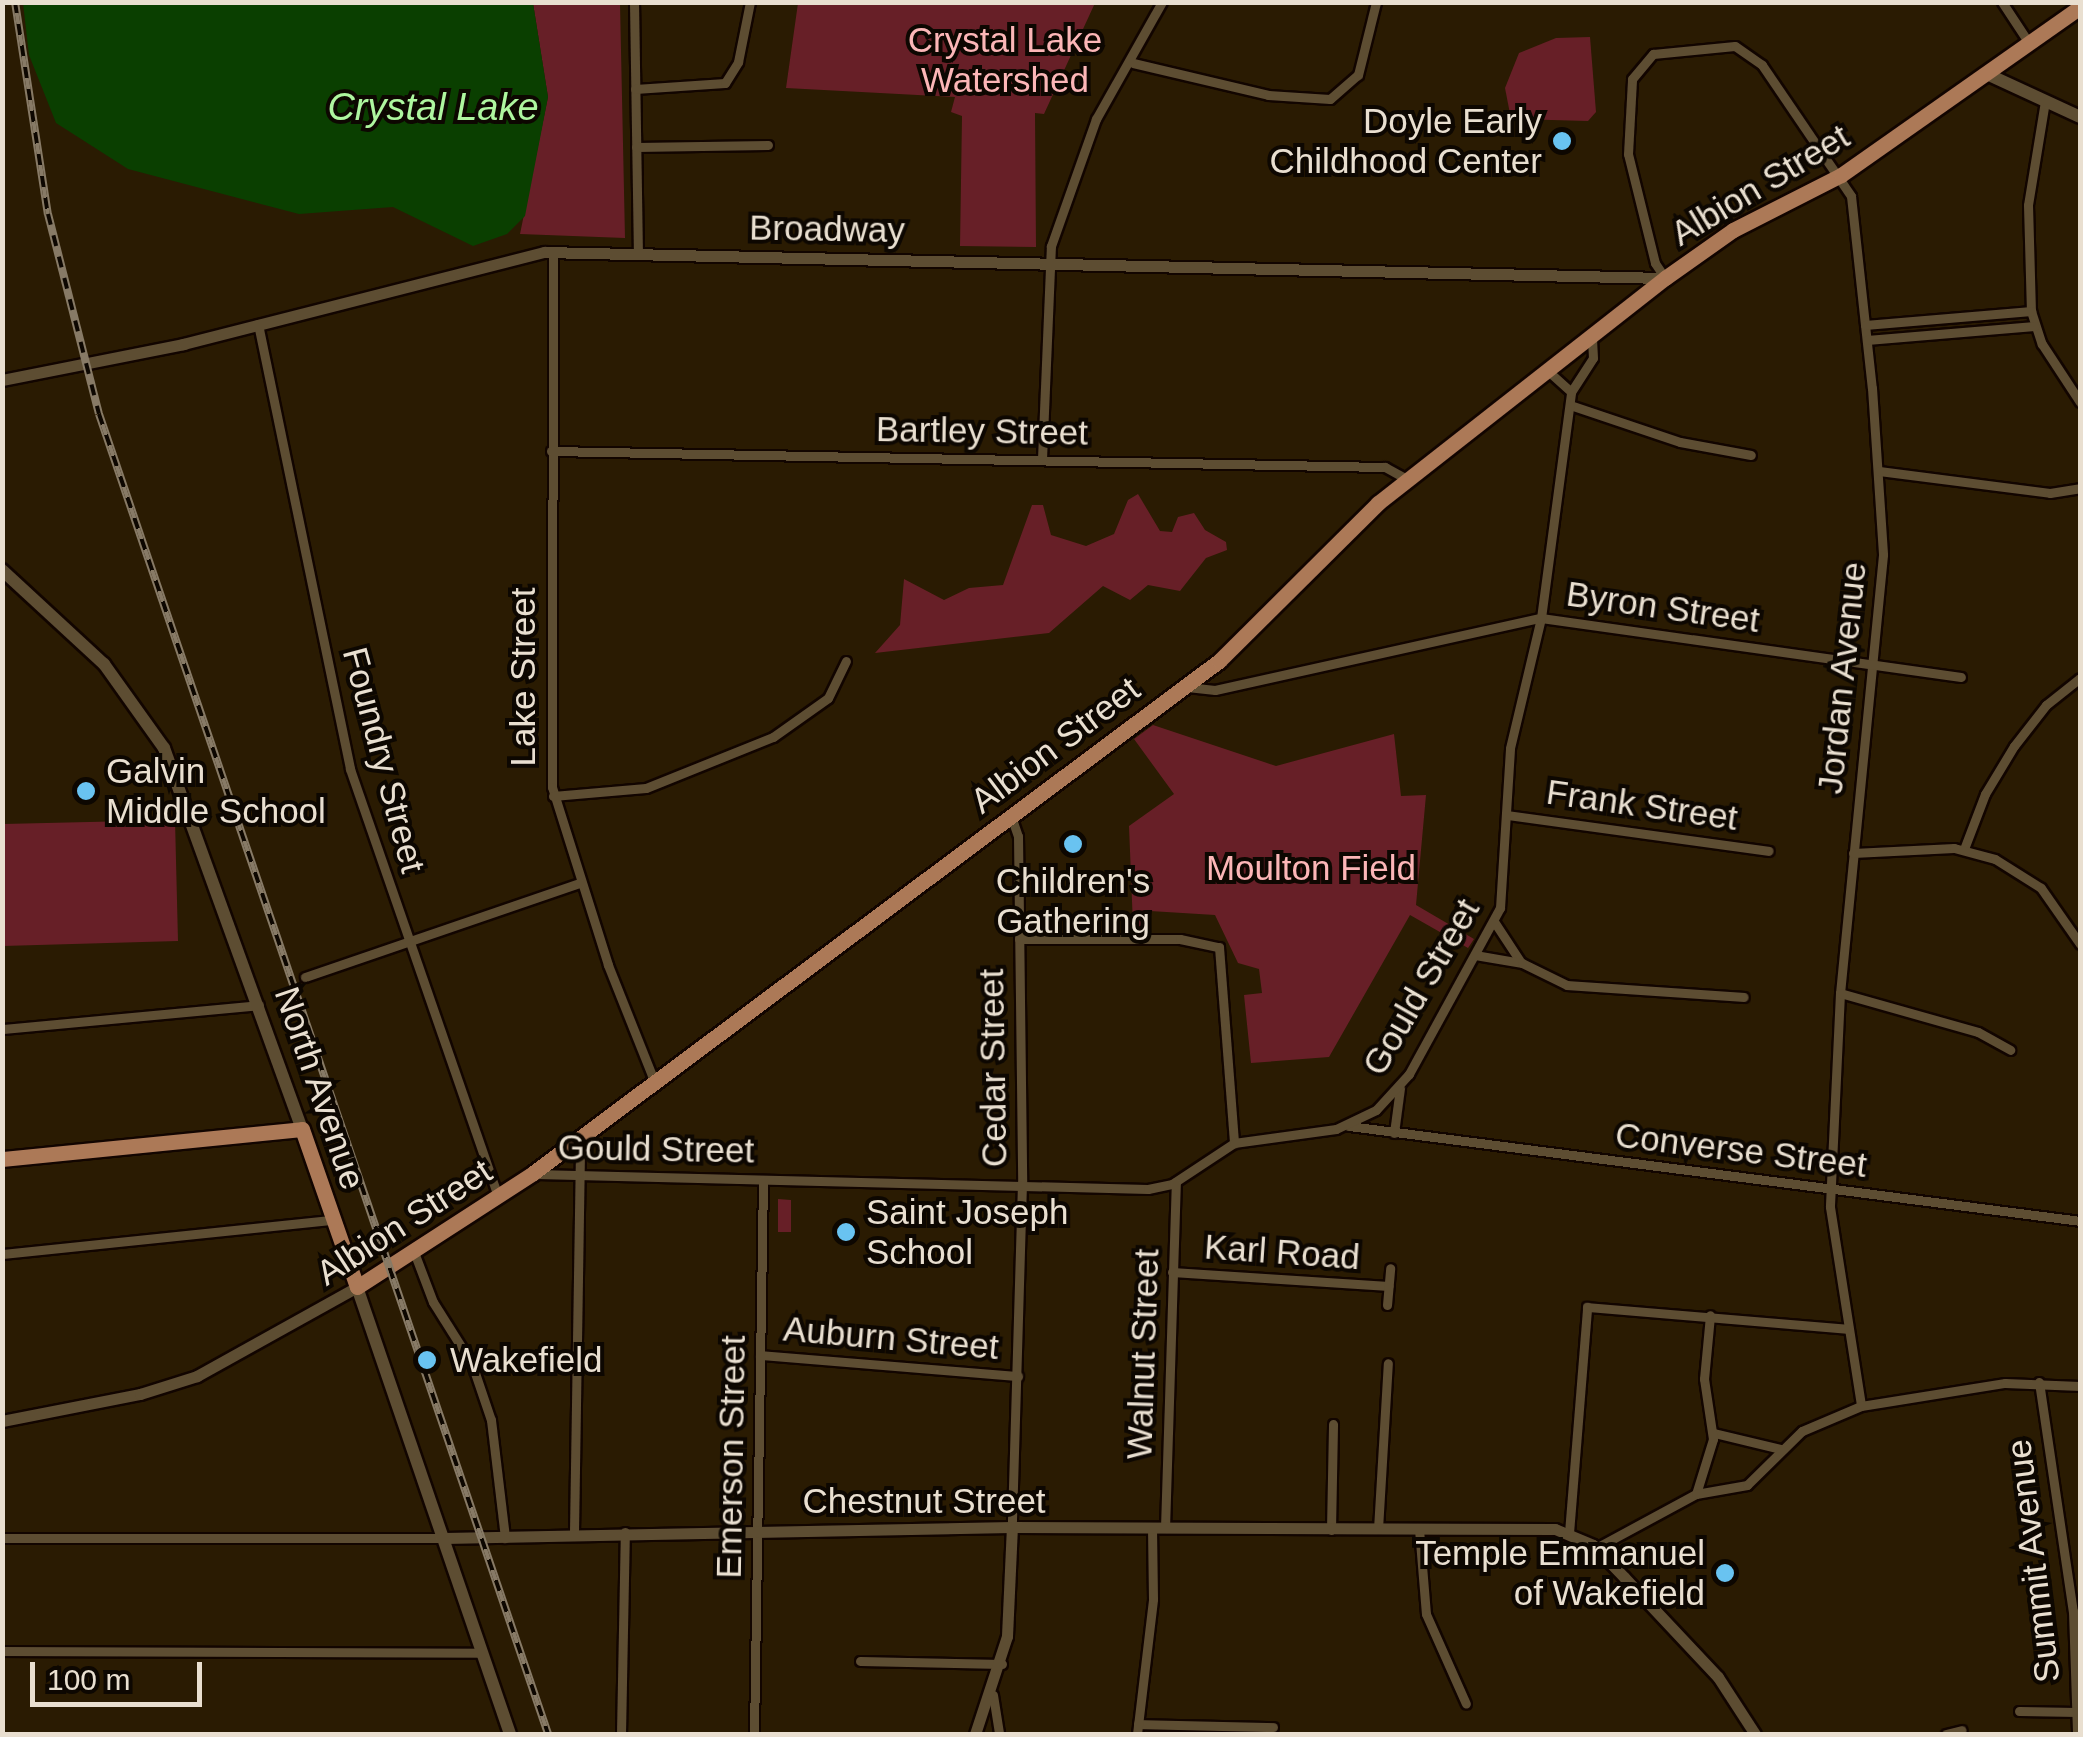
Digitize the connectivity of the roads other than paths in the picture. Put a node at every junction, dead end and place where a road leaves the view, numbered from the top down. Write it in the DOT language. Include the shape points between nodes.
graph roads {
  1 [pos="634,2"];
  2 [pos="750,2"];
  3 [pos="1162,2"];
  4 [pos="1376,2"];
  5 [pos="2002,2"];
  6 [pos="2080,7"];
  7 [pos="2029,43"];
  8 [pos="1133,63"];
  9 [pos="1987,74"];
  10 [pos="636,89"];
  11 [pos="2045,101"];
  12 [pos="2080,117"];
  13 [pos="768,145"];
  14 [pos="636,147"];
  15 [pos="1841,175"];
  16 [pos="553,252"];
  17 [pos="638,253"];
  18 [pos="1047,262"];
  19 [pos="1666,278"];
  20 [pos="2031,311"];
  21 [pos="258,324"];
  22 [pos="1865,326"];
  23 [pos="2034,326"];
  24 [pos="1592,338"];
  25 [pos="1866,340"];
  26 [pos="1548,372"];
  27 [pos="2,380"];
  28 [pos="1571,392"];
  29 [pos="2080,402"];
  30 [pos="1570,405"];
  31 [pos="551,450"];
  32 [pos="1751,455"];
  33 [pos="1042,459"];
  34 [pos="1879,472"];
  35 [pos="1408,480"];
  36 [pos="2080,488"];
  37 [pos="2,570"];
  38 [pos="1541,618"];
  39 [pos="846,661"];
  40 [pos="1872,664"];
  41 [pos="1961,678"];
  42 [pos="2080,678"];
  43 [pos="1184,686"];
  44 [pos="553,796"];
  45 [pos="1507,815"];
  46 [pos="1011,816"];
  47 [pos="1964,849"];
  48 [pos="1769,851"];
  49 [pos="1852,853"];
  50 [pos="580,883"];
  51 [pos="1495,922"];
  52 [pos="1019,939"];
  53 [pos="408,940"];
  54 [pos="2080,944"];
  55 [pos="1476,956"];
  56 [pos="1522,963"];
  57 [pos="305,977"];
  58 [pos="1840,994"];
  59 [pos="1744,997"];
  60 [pos="261,1005"];
  61 [pos="2,1029"];
  62 [pos="2010,1050"];
  63 [pos="654,1083"];
  64 [pos="1401,1086"];
  65 [pos="1348,1125"];
  66 [pos="302,1129"];
  67 [pos="1394,1133"];
  68 [pos="580,1139"];
  69 [pos="1234,1142"];
  70 [pos="2,1159"];
  71 [pos="534,1174"];
  72 [pos="583,1178"];
  73 [pos="763,1180"];
  74 [pos="1176,1182"];
  75 [pos="1022,1184"];
  76 [pos="1831,1190"];
  77 [pos="499,1198"];
  78 [pos="333,1220"];
  79 [pos="2080,1221"];
  80 [pos="414,1252"];
  81 [pos="2,1254"];
  82 [pos="1390,1268"];
  83 [pos="1172,1272"];
  84 [pos="1389,1286"];
  85 [pos="357,1288"];
  86 [pos="1388,1305"];
  87 [pos="1710,1316"];
  88 [pos="1848,1330"];
  89 [pos="760,1355"];
  90 [pos="1388,1364"];
  91 [pos="1018,1376"];
  92 [pos="2039,1382"];
  93 [pos="2080,1386"];
  94 [pos="1862,1406"];
  95 [pos="2,1421"];
  96 [pos="1333,1424"];
  97 [pos="1714,1433"];
  98 [pos="1780,1449"];
  99 [pos="1696,1494"];
  100 [pos="1012,1527"];
  101 [pos="1159,1528"];
  102 [pos="1378,1529"];
  103 [pos="1419,1529"];
  104 [pos="757,1530"];
  105 [pos="1331,1530"];
  106 [pos="574,1532"];
  107 [pos="625,1532"];
  108 [pos="1569,1533"];
  109 [pos="2,1538"];
  110 [pos="444,1538"];
  111 [pos="505,1538"];
  112 [pos="1596,1548"];
  113 [pos="2066,1556"];
  114 [pos="2080,1557"];
  115 [pos="2,1650"];
  116 [pos="482,1653"];
  117 [pos="860,1661"];
  118 [pos="1002,1664"];
  119 [pos="993,1696"];
  120 [pos="1466,1704"];
  121 [pos="2019,1711"];
  122 [pos="2077,1712"];
  123 [pos="1273,1727"];
  124 [pos="1137,1729"];
  125 [pos="1962,1730"];
  126 [pos="510,1734"];
  127 [pos="621,1734"];
  128 [pos="754,1734"];
  129 [pos="975,1734"];
  130 [pos="999,1734"];
  131 [pos="1755,1734"];
  132 [pos="1946,1734"];
  133 [pos="2076,1734"];
  1 -- 10 [label="street"];
  2 -- 10 [label="street" via="738,62 725,83"];
  3 -- 8 [label="street"];
  4 -- 8 [label="street" via="1358,75 1330,99 1268,95"];
  5 -- 7 [label="street"];
  6 -- 7 [label="main road, Albion Street"];
  7 -- 9 [label="main road, Albion Street"];
  8 -- 18 [label="street" via="1096,120"];
  9 -- 11 [label="main road"];
  9 -- 15 [label="main road, Albion Street"];
  10 -- 14 [label="street"];
  11 -- 12 [label="main road"];
  11 -- 20 [label="street" via="2027,218"];
  13 -- 14 [label="street"];
  14 -- 17 [label="street"];
  15 -- 19 [label="main road, Albion Street" via="1734,230"];
  15 -- 19 [label="street" via="1824,162 1758,59 1735,46 1661,52 1640,63 1626,108 1631,166 1655,262"];
  15 -- 22 [label="street, Jordan Avenue" via="1852,200"];
  16 -- 17 [label="street, Broadway"];
  16 -- 21 [label="street, Broadway" via="492,260"];
  16 -- 31 [label="street, Lake Street"];
  17 -- 18 [label="street, Broadway"];
  18 -- 19 [label="street, Broadway"];
  18 -- 33 [label="street"];
  19 -- 24 [label="main road, Albion Street"];
  20 -- 22 [label="street"];
  20 -- 23 [label="street"];
  21 -- 27 [label="street, Broadway"];
  21 -- 53 [label="street, Foundry Street" via="350,769"];
  22 -- 25 [label="street, Jordan Avenue"];
  23 -- 25 [label="street"];
  23 -- 29 [label="street"];
  24 -- 26 [label="main road, Albion Street"];
  24 -- 28 [label="street, Gould Street" via="1593,358"];
  25 -- 34 [label="street, Jordan Avenue"];
  26 -- 28 [label="street"];
  26 -- 35 [label="main road, Albion Street"];
  28 -- 30 [label="street, Gould Street"];
  30 -- 32 [label="street" via="1680,442"];
  30 -- 38 [label="street, Gould Street"];
  31 -- 33 [label="street, Bartley Street"];
  31 -- 44 [label="street, Lake Street"];
  33 -- 35 [label="street, Bartley Street" via="1385,467"];
  34 -- 36 [label="street" via="2050,493"];
  34 -- 40 [label="street, Jordan Avenue" via="1883,555"];
  35 -- 43 [label="main road, Albion Street" via="1354,525 1250,635"];
  37 -- 60 [label="main road, North Avenue" via="104,664 151,724 183,788"];
  38 -- 40 [label="street, Byron Street"];
  38 -- 43 [label="street, Byron Street" via="1217,690"];
  38 -- 45 [label="street, Gould Street" via="1510,748"];
  39 -- 44 [label="street" via="828,698 772,737 646,788"];
  40 -- 41 [label="street, Byron Street"];
  40 -- 49 [label="street, Jordan Avenue"];
  42 -- 47 [label="street" via="2046,705 2014,746 1984,794"];
  43 -- 46 [label="main road, Albion Street"];
  44 -- 50 [label="street, Lake Street"];
  45 -- 48 [label="street, Frank Street"];
  45 -- 51 [label="street, Gould Street" via="1506,879"];
  46 -- 52 [label="street, Cedar Street" via="1018,836"];
  46 -- 63 [label="main road, Albion Street"];
  47 -- 49 [label="street"];
  47 -- 54 [label="street" via="2010,866 2041,888"];
  49 -- 58 [label="street, Jordan Avenue"];
  50 -- 53 [label="street"];
  50 -- 63 [label="street, Lake Street"];
  51 -- 55 [label="street, Gould Street"];
  51 -- 56 [label="street"];
  52 -- 69 [label="street" via="1180,938 1219,948"];
  52 -- 75 [label="street, Cedar Street"];
  53 -- 57 [label="street"];
  53 -- 77 [label="street, Foundry Street"];
  55 -- 56 [label="street"];
  55 -- 64 [label="street, Gould Street"];
  56 -- 59 [label="street" via="1567,984"];
  58 -- 62 [label="street" via="1982,1034"];
  58 -- 76 [label="street, Jordan Avenue"];
  60 -- 61 [label="street"];
  60 -- 66 [label="main road, North Avenue"];
  63 -- 68 [label="main road, Albion Street"];
  64 -- 65 [label="street, Gould Street"];
  64 -- 67 [label="street"];
  65 -- 67 [label="street, Converse Street"];
  65 -- 69 [label="street, Gould Street"];
  66 -- 70 [label="main road"];
  66 -- 78 [label="main road, North Avenue"];
  67 -- 76 [label="street, Converse Street"];
  68 -- 71 [label="main road, Albion Street"];
  68 -- 72 [label="street"];
  69 -- 74 [label="street, Gould Street"];
  71 -- 72 [label="street, Gould Street"];
  71 -- 77 [label="main road, Albion Street"];
  72 -- 73 [label="street, Gould Street"];
  72 -- 106 [label="street"];
  73 -- 75 [label="street, Gould Street"];
  73 -- 89 [label="street, Emerson Street"];
  74 -- 75 [label="street, Gould Street" via="1132,1189"];
  74 -- 83 [label="street, Walnut Street"];
  75 -- 91 [label="street, Cedar Street"];
  76 -- 79 [label="street, Converse Street"];
  76 -- 88 [label="street, Jordan Avenue"];
  77 -- 80 [label="main road, Albion Street"];
  78 -- 81 [label="street"];
  78 -- 85 [label="main road, North Avenue"];
  80 -- 85 [label="main road, Albion Street"];
  80 -- 111 [label="street" via="492,1420"];
  82 -- 84 [label="street, Karl Road"];
  83 -- 84 [label="street, Karl Road"];
  83 -- 101 [label="street, Walnut Street"];
  84 -- 86 [label="street, Karl Road"];
  85 -- 95 [label="street, Albion Street" via="198,1376 108,1402"];
  85 -- 110 [label="main road, North Avenue"];
  87 -- 88 [label="street"];
  87 -- 97 [label="street" via="1704,1378"];
  87 -- 108 [label="street" via="1598,1304 1586,1310"];
  88 -- 94 [label="street, Jordan Avenue"];
  89 -- 91 [label="street, Auburn Street"];
  89 -- 104 [label="street, Emerson Street"];
  90 -- 102 [label="street"];
  91 -- 100 [label="street, Cedar Street"];
  92 -- 93 [label="street"];
  92 -- 94 [label="street"];
  92 -- 113 [label="street, Summit Avenue"];
  94 -- 98 [label="street" via="1810,1426"];
  96 -- 105 [label="street"];
  97 -- 98 [label="street"];
  97 -- 99 [label="street"];
  98 -- 99 [label="street" via="1747,1485"];
  99 -- 112 [label="street"];
  100 -- 101 [label="street, Chestnut Street"];
  100 -- 104 [label="street, Chestnut Street"];
  100 -- 118 [label="street, Cedar Street"];
  101 -- 105 [label="street, Chestnut Street"];
  101 -- 124 [label="street, Walnut Street"];
  102 -- 103 [label="street, Chestnut Street"];
  102 -- 105 [label="street, Chestnut Street"];
  103 -- 108 [label="street, Chestnut Street"];
  103 -- 120 [label="street" via="1426,1614"];
  104 -- 107 [label="street, Chestnut Street"];
  104 -- 128 [label="street, Emerson Street"];
  106 -- 107 [label="street, Chestnut Street"];
  106 -- 111 [label="street, Chestnut Street"];
  107 -- 127 [label="street"];
  108 -- 112 [label="street, Chestnut Street"];
  109 -- 110 [label="street, Chestnut Street"];
  110 -- 111 [label="street, Chestnut Street"];
  110 -- 116 [label="main road, North Avenue"];
  112 -- 131 [label="street, Chestnut Street" via="1718,1677"];
  113 -- 114 [label="street"];
  113 -- 122 [label="street, Summit Avenue"];
  115 -- 116 [label="street"];
  116 -- 126 [label="main road, North Avenue"];
  117 -- 118 [label="street"];
  118 -- 119 [label="street, Cedar Street"];
  119 -- 129 [label="street, Cedar Street"];
  119 -- 130 [label="street"];
  121 -- 122 [label="street"];
  122 -- 133 [label="street, Summit Avenue"];
  123 -- 124 [label="street"];
  125 -- 132 [label="street"];
}
